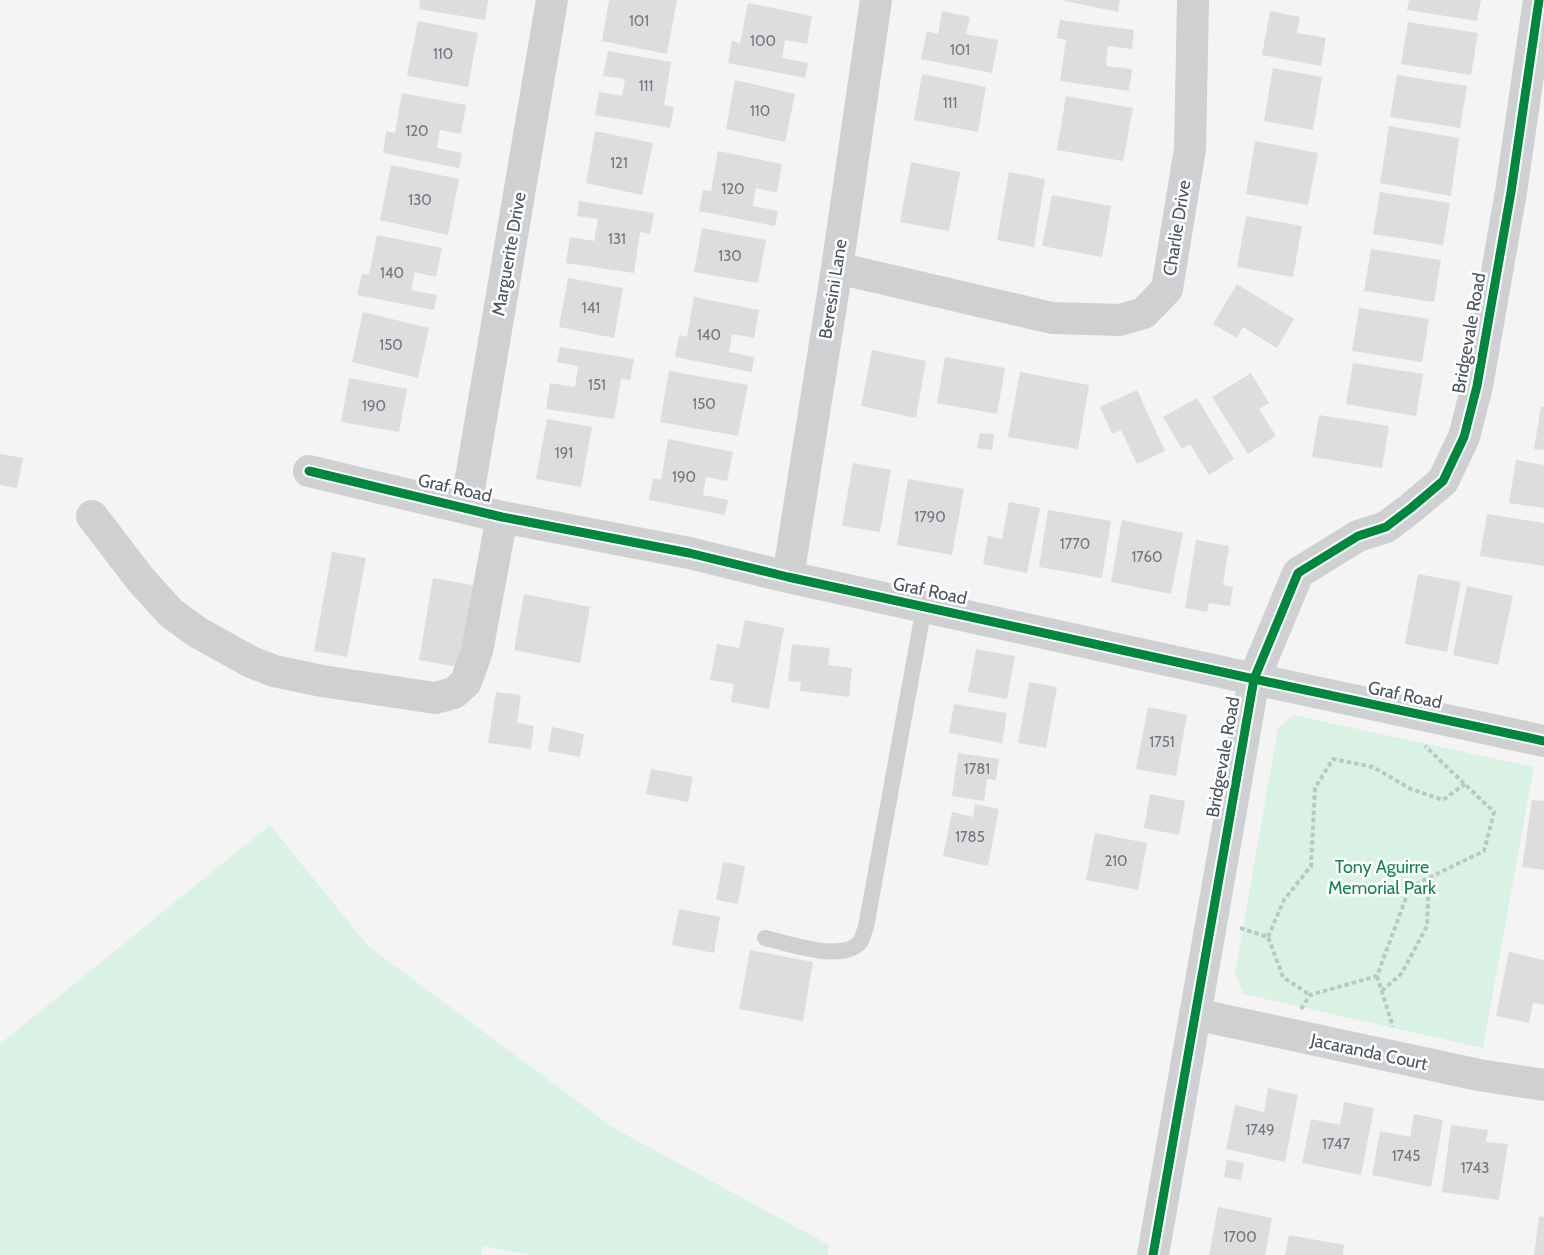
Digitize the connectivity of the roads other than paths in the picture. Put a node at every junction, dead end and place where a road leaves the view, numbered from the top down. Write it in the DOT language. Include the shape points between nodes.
graph roads {
  1 [pos="552,0"];
  2 [pos="876,0"];
  3 [pos="1193,0"];
  4 [pos="1539,0"];
  5 [pos="837,268"];
  6 [pos="309,471"];
  7 [pos="466,507"];
  8 [pos="92,516"];
  9 [pos="502,517"];
  10 [pos="788,577"];
  11 [pos="924,607"];
  12 [pos="1254,680"];
  13 [pos="1544,741"];
  14 [pos="765,938"];
  15 [pos="1195,1014"];
  16 [pos="1544,1085"];
  17 [pos="1153,1255"];
  1 -- 7 [label="street, Marguerite Drive"];
  2 -- 5 [label="street, Beresini Lane"];
  3 -- 5 [label="street, Charlie Drive" via="1188,160 1167,289 1144,313 1120,320 1052,318"];
  4 -- 12 [label="street, Bridgevale Road" via="1511,192 1477,386 1464,437 1443,481 1411,508 1386,527 1358,536 1298,573"];
  5 -- 10 [label="street, Beresini Lane"];
  6 -- 7 [label="street, Graf Road"];
  7 -- 9 [label="street, Graf Road"];
  8 -- 9 [label="street" via="171,612 197,632 251,662 322,681 435,698 454,693 471,671"];
  9 -- 10 [label="street, Graf Road" via="689,553"];
  10 -- 11 [label="street, Graf Road"];
  11 -- 12 [label="street, Graf Road"];
  11 -- 14 [label="lane" via="861,941 852,948 826,952"];
  12 -- 13 [label="street, Graf Road"];
  12 -- 15 [label="street, Bridgevale Road"];
  15 -- 16 [label="street, Jacaranda Court" via="1479,1075"];
  15 -- 17 [label="street, Bridgevale Road"];
}
